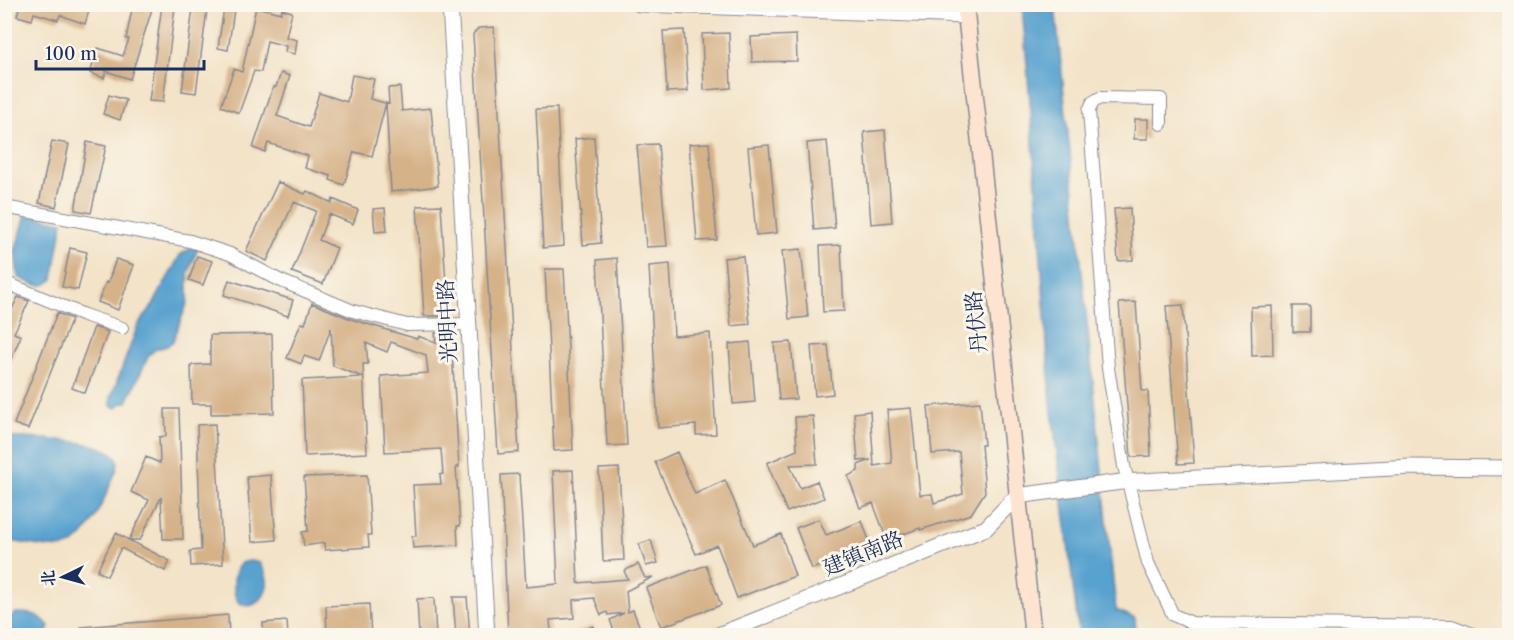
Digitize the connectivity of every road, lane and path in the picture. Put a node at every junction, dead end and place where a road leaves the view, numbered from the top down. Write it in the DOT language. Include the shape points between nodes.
graph roads {
  1 [pos="450,4"];
  2 [pos="639,4"];
  3 [pos="965,10"];
  4 [pos="1161,123"];
  5 [pos="4,207"];
  6 [pos="4,282"];
  7 [pos="469,324"];
  8 [pos="122,328"];
  9 [pos="1509,468"];
  10 [pos="1123,482"];
  11 [pos="1017,496"];
  12 [pos="487,636"];
  13 [pos="716,636"];
  14 [pos="1033,636"];
  15 [pos="1478,636"];
  1 -- 7 [label="street, 光明中路"];
  2 -- 3 [label="street"];
  3 -- 11 [label="main road, 丹伏路"];
  4 -- 10 [label="street" via="1161,99 1100,98 1089,110 1108,368 1124,466"];
  5 -- 7 [label="street" via="189,241 230,254 279,280 364,314 408,325"];
  6 -- 8 [label="street"];
  7 -- 12 [label="street, 光明中路"];
  9 -- 10 [label="street" via="1412,467"];
  10 -- 11 [label="street"];
  10 -- 15 [label="street" via="1148,563 1173,615 1191,623 1452,626"];
  11 -- 13 [label="street, 建镇南路" via="986,528"];
  11 -- 14 [label="main road, 丹伏路"];
}
